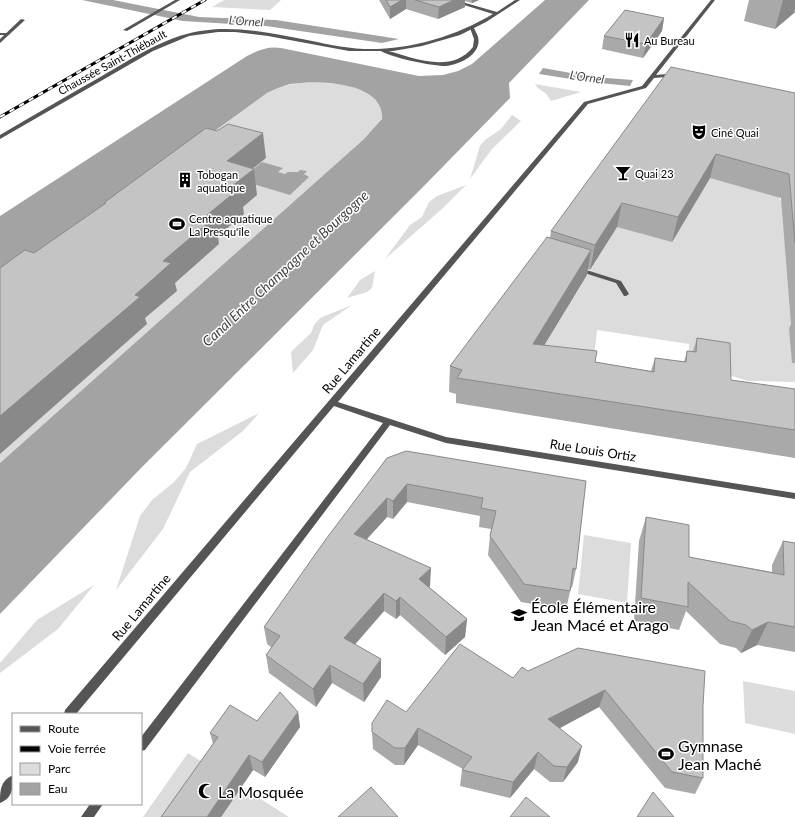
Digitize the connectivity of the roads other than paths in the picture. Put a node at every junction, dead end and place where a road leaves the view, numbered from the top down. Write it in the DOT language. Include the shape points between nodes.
graph roads {
  1 [pos="178,0"];
  2 [pos="450,0"];
  3 [pos="518,0"];
  4 [pos="713,0"];
  5 [pos="496,13"];
  6 [pos="23,20"];
  7 [pos="472,28"];
  8 [pos="125,30"];
  9 [pos="0,34"];
  10 [pos="8,34"];
  11 [pos="0,42"];
  12 [pos="381,50"];
  13 [pos="683,75"];
  14 [pos="652,77"];
  15 [pos="0,137"];
  16 [pos="566,266"];
  17 [pos="626,294"];
  18 [pos="333,403"];
  19 [pos="388,422"];
  20 [pos="795,496"];
  21 [pos="70,713"];
  22 [pos="142,745"];
  23 [pos="12,782"];
  24 [pos="0,797"];
  25 [pos="96,805"];
  26 [pos="87,817"];
  1 -- 8 [label="street"];
  2 -- 5 [label="street"];
  3 -- 5 [label="street, Chaussée Saint-Thiébault"];
  4 -- 14 [label="street, Rue Lamartine"];
  5 -- 7 [label="street, Chaussée Saint-Thiébault"];
  6 -- 10 [label="street"];
  7 -- 12 [label="street, Chaussée Saint-Thiébault" via="439,41"];
  7 -- 12 [label="street" via="478,41 476,47 462,60 454,63 436,64"];
  9 -- 10 [label="street"];
  10 -- 11 [label="street"];
  12 -- 15 [label="street, Chaussée Saint-Thiébault" via="337,48 245,32 213,31 187,35 148,51"];
  13 -- 14 [label="street"];
  14 -- 18 [label="street, Rue Lamartine" via="644,87 586,103"];
  16 -- 17 [label="street" via="618,282"];
  18 -- 19 [label="street, Rue Louis Ortiz"];
  18 -- 21 [label="street, Rue Lamartine"];
  19 -- 20 [label="street, Rue Louis Ortiz" via="446,440"];
  19 -- 22 [label="street"];
  23 -- 24 [label="street"];
  25 -- 26 [label="street"];
}
